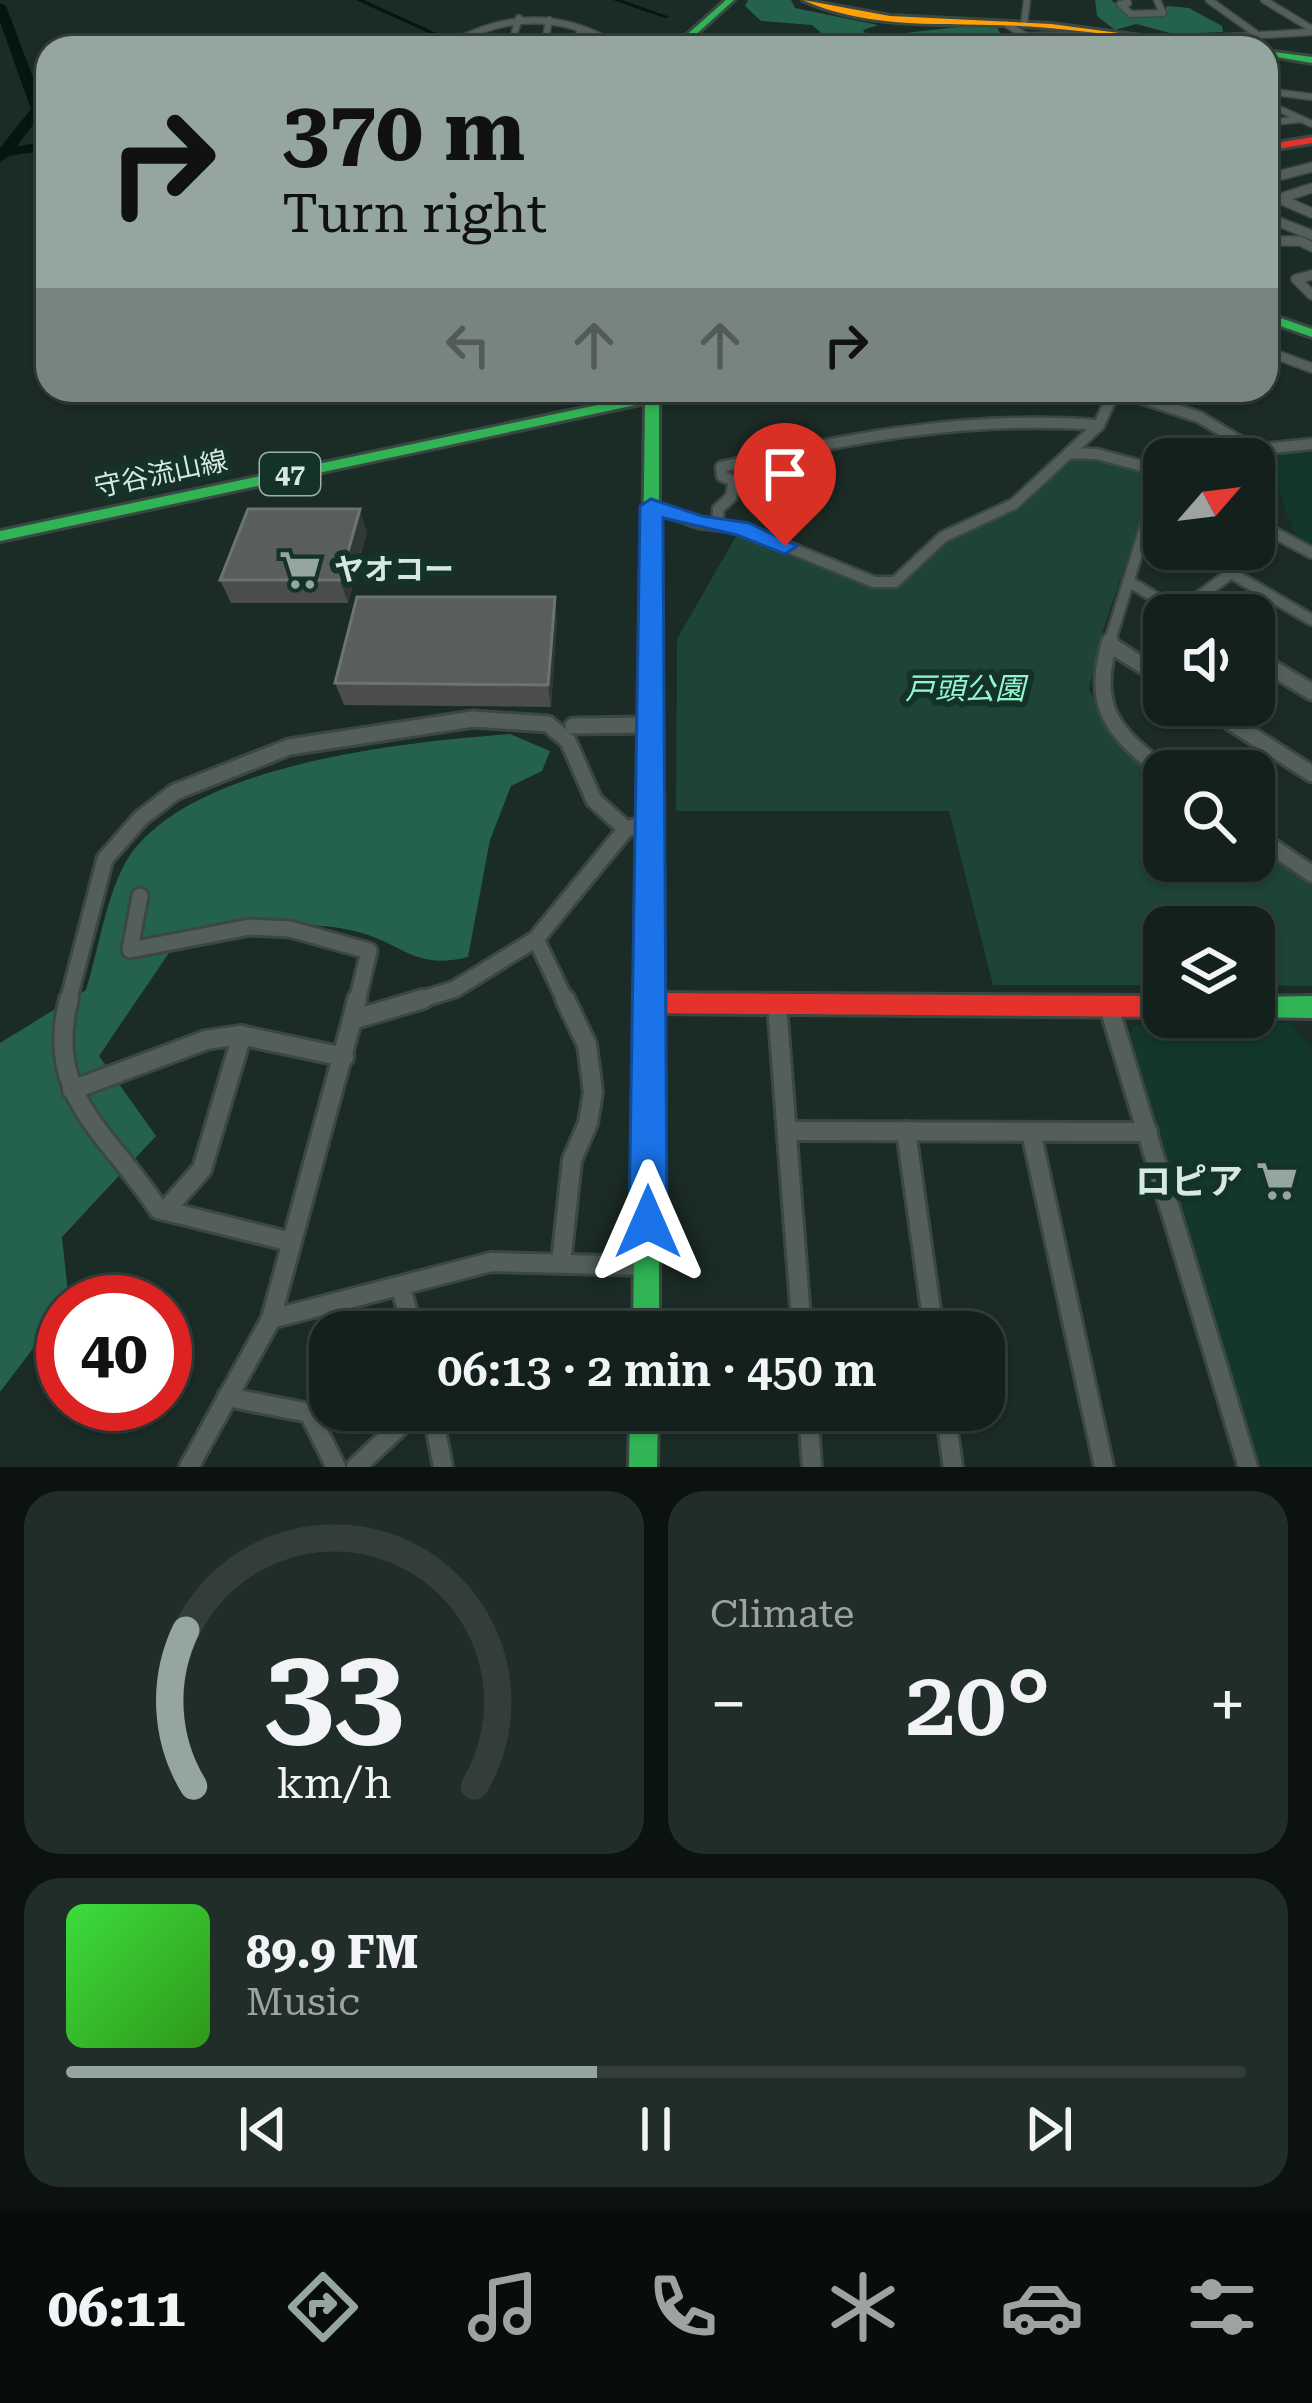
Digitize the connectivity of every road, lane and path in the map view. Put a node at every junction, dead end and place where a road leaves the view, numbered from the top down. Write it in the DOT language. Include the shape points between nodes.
graph roads {
  1 [pos="730,0"];
  2 [pos="807,0"];
  3 [pos="1027,0"];
  4 [pos="1126,0"];
  5 [pos="1140,0"];
  6 [pos="1209,0"];
  7 [pos="1264,0"];
  8 [pos="1158,3"];
  9 [pos="519,18"];
  10 [pos="549,20"];
  11 [pos="1019,28"];
  12 [pos="580,29"];
  13 [pos="482,30"];
  14 [pos="1312,31"];
  15 [pos="1255,33"];
  16 [pos="1267,33"];
  17 [pos="1111,35"];
  18 [pos="468,36"];
  19 [pos="480,36"];
  20 [pos="514,36"];
  21 [pos="546,36"];
  22 [pos="579,36"];
  23 [pos="600,36"];
  24 [pos="690,36"];
  25 [pos="1019,36"];
  26 [pos="1038,36"];
  27 [pos="1088,36"];
  28 [pos="1124,36"];
  29 [pos="1221,36"];
  30 [pos="1268,36"];
  31 [pos="1278,56"];
  32 [pos="1312,60"];
  33 [pos="1278,93"];
  34 [pos="1312,97"];
  35 [pos="1278,108"];
  36 [pos="1301,118"];
  37 [pos="1278,121"];
  38 [pos="1312,121"];
  39 [pos="1312,140"];
  40 [pos="1278,146"];
  41 [pos="1312,166"];
  42 [pos="1278,175"];
  43 [pos="1312,188"];
  44 [pos="1278,199"];
  45 [pos="1278,221"];
  46 [pos="1282,222"];
  47 [pos="1312,236"];
  48 [pos="1278,241"];
  49 [pos="1300,241"];
  50 [pos="1312,247"];
  51 [pos="1312,274"];
  52 [pos="1312,295"];
  53 [pos="1278,321"];
  54 [pos="1312,333"];
  55 [pos="1278,355"];
  56 [pos="1312,368"];
  57 [pos="615,402"];
  58 [pos="652,402"];
  59 [pos="1110,402"];
  60 [pos="1152,402"];
  61 [pos="1099,425"];
  62 [pos="1234,438"];
  63 [pos="1312,444"];
  64 [pos="1275,448"];
  65 [pos="1069,453"];
  66 [pos="1143,467"];
  67 [pos="651,506"];
  68 [pos="718,525"];
  69 [pos="1275,533"];
  70 [pos="0,536"];
  71 [pos="1143,538"];
  72 [pos="1312,553"];
  73 [pos="1232,570"];
  74 [pos="1231,573"];
  75 [pos="1127,581"];
  76 [pos="1148,594"];
  77 [pos="1205,594"];
  78 [pos="1312,620"];
  79 [pos="1109,644"];
  80 [pos="1143,666"];
  81 [pos="1275,670"];
  82 [pos="1312,692"];
  83 [pos="647,725"];
  84 [pos="573,726"];
  85 [pos="1237,726"];
  86 [pos="1143,755"];
  87 [pos="1312,774"];
  88 [pos="651,825"];
  89 [pos="626,829"];
  90 [pos="1275,848"];
  91 [pos="1312,874"];
  92 [pos="140,896"];
  93 [pos="536,939"];
  94 [pos="650,1003"];
  95 [pos="777,1005"];
  96 [pos="1109,1006"];
  97 [pos="1143,1007"];
  98 [pos="1312,1007"];
  99 [pos="1275,1008"];
  100 [pos="352,1020"];
  101 [pos="242,1035"];
  102 [pos="344,1057"];
  103 [pos="72,1090"];
  104 [pos="788,1131"];
  105 [pos="906,1131"];
  106 [pos="1031,1132"];
  107 [pos="1148,1132"];
  108 [pos="165,1210"];
  109 [pos="291,1242"];
  110 [pos="561,1263"];
  111 [pos="647,1266"];
  112 [pos="401,1288"];
  113 [pos="407,1311"];
  114 [pos="646,1311"];
  115 [pos="801,1311"];
  116 [pos="931,1311"];
  117 [pos="271,1319"];
  118 [pos="227,1397"];
  119 [pos="395,1431"];
  120 [pos="436,1431"];
  121 [pos="644,1431"];
  122 [pos="809,1431"];
  123 [pos="948,1431"];
  124 [pos="189,1467"];
  125 [pos="336,1467"];
  126 [pos="356,1467"];
  127 [pos="443,1467"];
  128 [pos="643,1467"];
  129 [pos="812,1467"];
  130 [pos="953,1467"];
  131 [pos="1104,1467"];
  132 [pos="1248,1467"];
  1 -- 24 [label="street"];
  2 -- 11 [label="street" via="880,21"];
  3 -- 11 [label="street"];
  4 -- 8 [label="street" via="1120,4 1130,14 1162,13"];
  5 -- 8 [label="street" via="1144,7"];
  6 -- 15 [label="street"];
  7 -- 14 [label="street"];
  9 -- 10 [label="street"];
  9 -- 13 [label="street"];
  9 -- 20 [label="street"];
  10 -- 12 [label="street"];
  10 -- 21 [label="street"];
  11 -- 17 [label="street"];
  11 -- 25 [label="street"];
  11 -- 26 [label="street"];
  12 -- 22 [label="street"];
  12 -- 23 [label="street"];
  13 -- 18 [label="street"];
  13 -- 19 [label="street"];
  14 -- 16 [label="street"];
  15 -- 16 [label="street"];
  15 -- 29 [label="street"];
  16 -- 30 [label="street"];
  17 -- 27 [label="street"];
  17 -- 28 [label="street"];
  31 -- 32 [label="street"];
  33 -- 34 [label="street"];
  35 -- 36 [label="street"];
  36 -- 37 [label="street"];
  36 -- 38 [label="street"];
  39 -- 40 [label="street"];
  41 -- 42 [label="street"];
  43 -- 44 [label="street"];
  44 -- 46 [label="street" via="1312,213"];
  45 -- 46 [label="street"];
  46 -- 47 [label="street"];
  47 -- 49 [label="street"];
  48 -- 49 [label="street"];
  49 -- 50 [label="street"];
  51 -- 52 [label="street" via="1296,279"];
  53 -- 54 [label="street"];
  55 -- 56 [label="street"];
  57 -- 70 [label="street, 守谷流山線 / 47"];
  58 -- 67 [label="street"];
  59 -- 61 [label="street"];
  60 -- 62 [label="street"];
  61 -- 65 [label="street"];
  61 -- 68 [label="street" via="956,423 721,466 734,481"];
  63 -- 64 [label="street"];
  65 -- 66 [label="street"];
  65 -- 68 [label="street" via="1014,504 943,537 896,582 874,582"];
  67 -- 68 [label="street"];
  67 -- 83 [label="street"];
  69 -- 72 [label="street"];
  71 -- 75 [label="street"];
  73 -- 74 [label="street"];
  74 -- 77 [label="street"];
  74 -- 78 [label="street"];
  75 -- 76 [label="street"];
  75 -- 79 [label="street"];
  79 -- 80 [label="street"];
  79 -- 86 [label="street" via="1099,676 1103,705"];
  81 -- 82 [label="street"];
  83 -- 84 [label="street"];
  83 -- 88 [label="street"];
  85 -- 87 [label="street"];
  88 -- 89 [label="street"];
  88 -- 94 [label="street"];
  89 -- 93 [label="street"];
  89 -- 103 [label="street" via="594,800 568,741 548,724 473,719 289,747 175,792 105,860 60,1033"];
  90 -- 91 [label="street"];
  92 -- 100 [label="street" via="130,950 250,927 369,951"];
  93 -- 100 [label="street" via="455,989"];
  93 -- 110 [label="street" via="587,1045 593,1092 572,1160"];
  94 -- 95 [label="street"];
  94 -- 111 [label="street"];
  95 -- 96 [label="street"];
  95 -- 104 [label="street"];
  96 -- 97 [label="street"];
  96 -- 107 [label="street"];
  98 -- 99 [label="street"];
  100 -- 102 [label="street"];
  101 -- 102 [label="street"];
  101 -- 103 [label="street" via="206,1040"];
  101 -- 108 [label="street" via="202,1169"];
  102 -- 109 [label="street"];
  103 -- 108 [label="street"];
  104 -- 105 [label="street"];
  104 -- 115 [label="street"];
  105 -- 106 [label="street"];
  105 -- 116 [label="street"];
  106 -- 107 [label="street"];
  106 -- 131 [label="street"];
  107 -- 132 [label="street"];
  108 -- 109 [label="street"];
  109 -- 117 [label="street"];
  110 -- 111 [label="street"];
  110 -- 112 [label="street" via="466,1266"];
  111 -- 114 [label="street"];
  112 -- 113 [label="street"];
  112 -- 117 [label="street"];
  117 -- 118 [label="street"];
  118 -- 124 [label="street"];
  118 -- 125 [label="street" via="309,1413"];
  119 -- 126 [label="street"];
  120 -- 127 [label="street"];
  121 -- 128 [label="street"];
  122 -- 129 [label="street"];
  123 -- 130 [label="street"];
}
